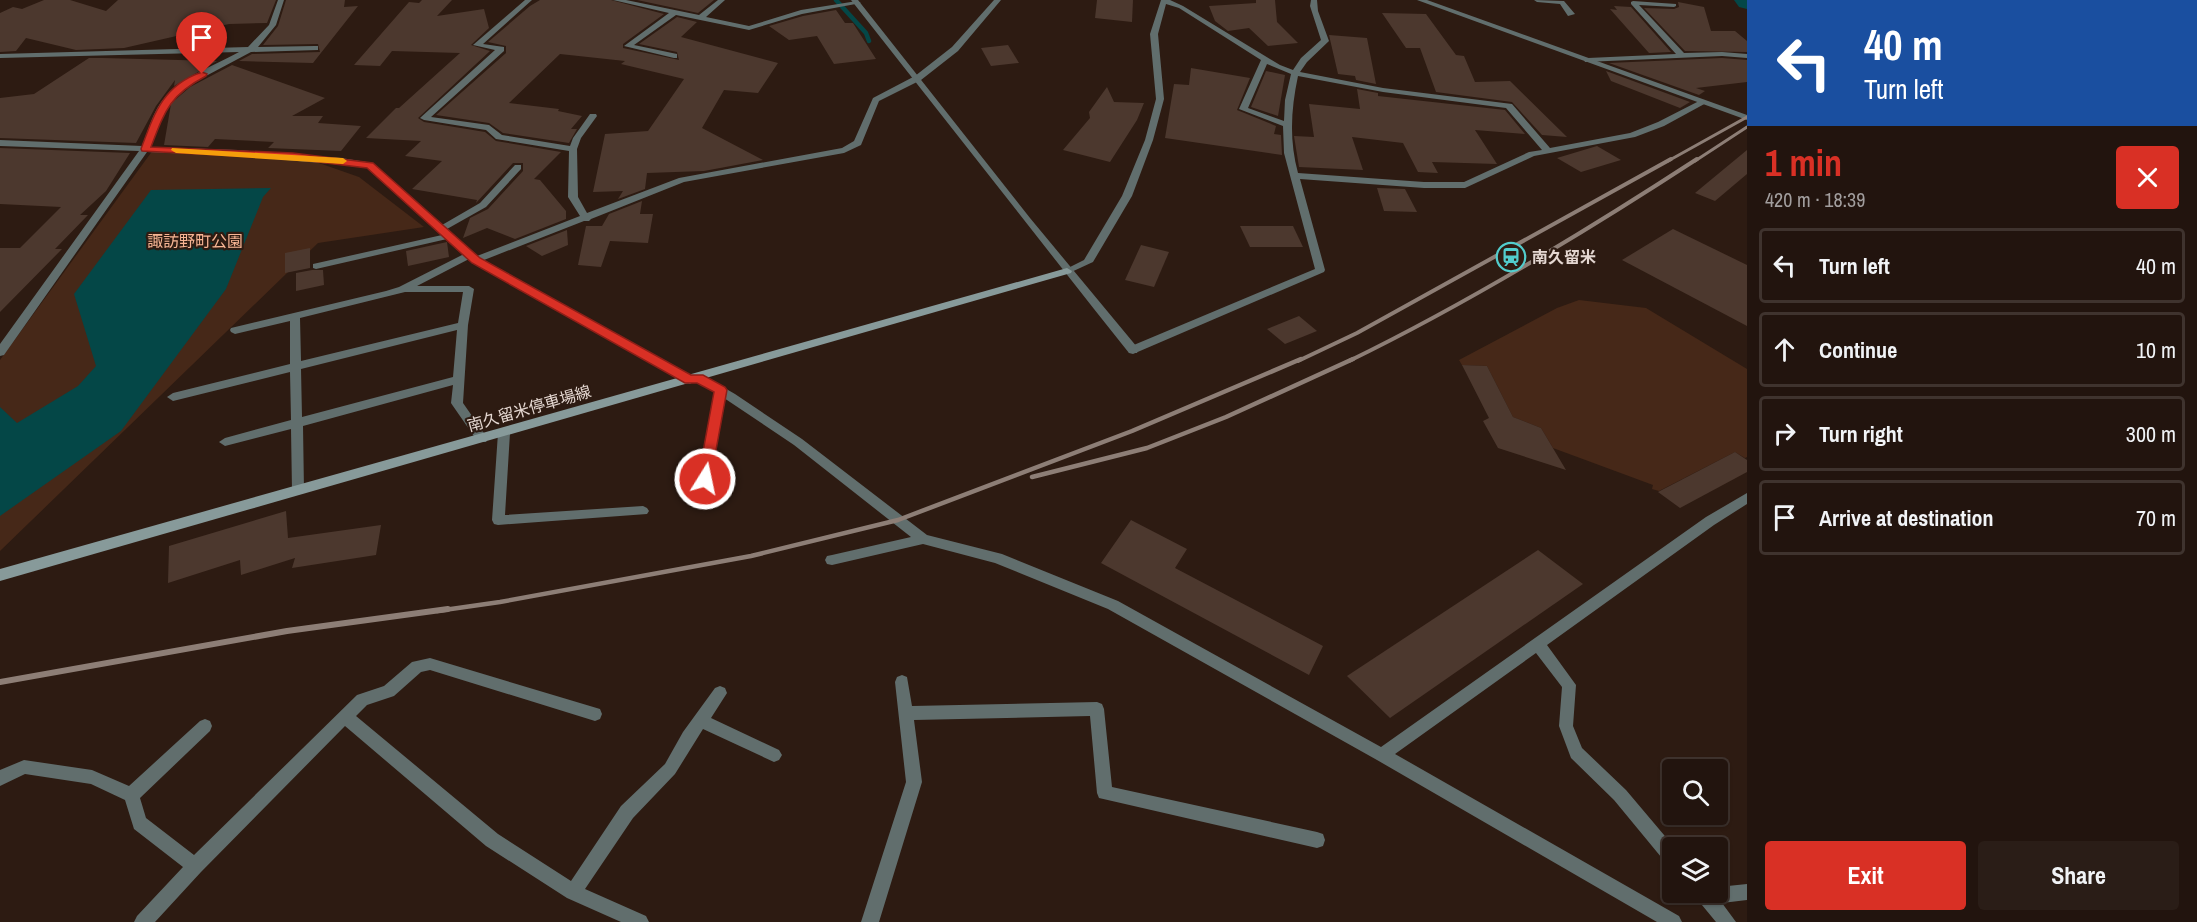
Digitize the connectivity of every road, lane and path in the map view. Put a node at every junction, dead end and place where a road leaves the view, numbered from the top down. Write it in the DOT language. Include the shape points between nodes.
graph roads {
  1 [pos="290,0"];
  2 [pos="530,0"];
  3 [pos="616,0"];
  4 [pos="722,0"];
  5 [pos="998,0"];
  6 [pos="1164,0"];
  7 [pos="1314,0"];
  8 [pos="1420,0"];
  9 [pos="1537,0"];
  10 [pos="280,1"];
  11 [pos="856,2"];
  12 [pos="1674,5"];
  13 [pos="674,13"];
  14 [pos="1571,15"];
  15 [pos="700,18"];
  16 [pos="253,48"];
  17 [pos="315,48"];
  18 [pos="1681,55"];
  19 [pos="0,56"];
  20 [pos="674,56"];
  21 [pos="1747,56"];
  22 [pos="1588,60"];
  23 [pos="1268,61"];
  24 [pos="1295,73"];
  25 [pos="918,78"];
  26 [pos="1704,102"];
  27 [pos="593,116"];
  28 [pos="1747,118"];
  29 [pos="1288,125"];
  30 [pos="0,142"];
  31 [pos="146,149"];
  32 [pos="573,149"];
  33 [pos="1548,151"];
  34 [pos="518,167"];
  35 [pos="1296,176"];
  36 [pos="586,219"];
  37 [pos="445,232"];
  38 [pos="473,257"];
  39 [pos="316,266"];
  40 [pos="1067,271"];
  41 [pos="403,289"];
  42 [pos="296,316"];
  43 [pos="463,325"];
  44 [pos="235,330"];
  45 [pos="0,352"];
  46 [pos="295,366"];
  47 [pos="694,379"];
  48 [pos="459,380"];
  49 [pos="720,390"];
  50 [pos="172,397"];
  51 [pos="296,423"];
  52 [pos="504,433"];
  53 [pos="482,439"];
  54 [pos="225,442"];
  55 [pos="705,479"];
  56 [pos="297,491"];
  57 [pos="1747,498"];
  58 [pos="643,511"];
  59 [pos="923,539"];
  60 [pos="832,560"];
  61 [pos="0,575"];
  62 [pos="1537,644"];
  63 [pos="902,682"];
  64 [pos="720,693"];
  65 [pos="906,713"];
  66 [pos="595,714"];
  67 [pos="345,716"];
  68 [pos="700,720"];
  69 [pos="205,726"];
  70 [pos="774,755"];
  71 [pos="1382,755"];
  72 [pos="0,778"];
  73 [pos="131,795"];
  74 [pos="1317,840"];
  75 [pos="1662,845"];
  76 [pos="195,866"];
  77 [pos="573,892"];
  78 [pos="1747,892"];
  79 [pos="1728,893"];
  80 [pos="1711,903"];
  81 [pos="143,922"];
  82 [pos="640,922"];
  83 [pos="870,922"];
  84 [pos="1673,922"];
  85 [pos="1727,922"];
  1 -- 10 [label="street"];
  2 -- 32 [label="street" via="477,45 501,49 424,118 489,128 499,137"];
  3 -- 13 [label="street"];
  4 -- 15 [label="street"];
  5 -- 25 [label="street" via="955,49"];
  6 -- 23 [label="street"];
  6 -- 40 [label="street" via="1154,34 1160,99 1149,140 1127,196 1088,262"];
  7 -- 24 [label="street" via="1313,14 1325,41"];
  8 -- 22 [label="street"];
  9 -- 14 [label="street" via="1562,2"];
  10 -- 16 [label="street" via="272,25"];
  11 -- 15 [label="street" via="801,12 749,28"];
  11 -- 25 [label="street"];
  12 -- 18 [label="street" via="1633,3"];
  13 -- 15 [label="street"];
  13 -- 20 [label="street" via="628,46"];
  16 -- 17 [label="street"];
  16 -- 19 [label="street"];
  16 -- 31 [label="street" via="186,83 170,96 161,108"];
  18 -- 21 [label="street"];
  18 -- 22 [label="street"];
  22 -- 26 [label="street"];
  23 -- 24 [label="street"];
  23 -- 29 [label="street" via="1264,62 1243,109"];
  24 -- 29 [label="street"];
  24 -- 33 [label="street" via="1383,90 1509,106"];
  25 -- 36 [label="street" via="876,100 858,143 844,150 682,180"];
  25 -- 40 [label="street"];
  26 -- 28 [label="street"];
  26 -- 33 [label="street" via="1632,135"];
  27 -- 32 [label="street"];
  29 -- 35 [label="street" via="1288,153"];
  30 -- 31 [label="street"];
  31 -- 37 [label="street" via="293,156 370,165"];
  31 -- 45 [label="street"];
  32 -- 36 [label="street" via="573,197"];
  33 -- 35 [label="street" via="1532,154 1465,185"];
  34 -- 37 [label="street" via="483,205"];
  35 -- 40 [label="street" via="1320,270 1133,350"];
  36 -- 38 [label="street"];
  37 -- 38 [label="street"];
  37 -- 39 [label="street"];
  38 -- 41 [label="street"];
  38 -- 47 [label="street"];
  40 -- 47 [label="main road, 南久留米停車場線"];
  41 -- 42 [label="street"];
  41 -- 43 [label="street" via="469,289"];
  42 -- 44 [label="street"];
  42 -- 46 [label="street"];
  43 -- 46 [label="street"];
  43 -- 48 [label="street"];
  46 -- 50 [label="street"];
  46 -- 51 [label="street"];
  47 -- 49 [label="street"];
  47 -- 52 [label="main road, 南久留米停車場線"];
  48 -- 51 [label="street"];
  48 -- 53 [label="street" via="457,403"];
  49 -- 55 [label="street"];
  49 -- 59 [label="street" via="798,442"];
  51 -- 54 [label="street"];
  51 -- 56 [label="street"];
  52 -- 53 [label="main road, 南久留米停車場線"];
  52 -- 58 [label="street" via="498,520"];
  53 -- 56 [label="main road, 南久留米停車場線"];
  56 -- 61 [label="main road, 南久留米停車場線"];
  57 -- 62 [label="street"];
  59 -- 60 [label="street"];
  59 -- 71 [label="street" via="997,558 1113,605"];
  62 -- 71 [label="street"];
  62 -- 75 [label="street" via="1569,686 1566,726 1576,753 1620,795"];
  63 -- 65 [label="street"];
  64 -- 68 [label="street"];
  65 -- 74 [label="street" via="1097,709 1105,793"];
  65 -- 83 [label="street" via="914,782"];
  66 -- 67 [label="street" via="430,664 417,668 388,691 362,700"];
  67 -- 76 [label="street"];
  67 -- 77 [label="street" via="492,840"];
  68 -- 70 [label="street"];
  68 -- 77 [label="street" via="670,769 627,812"];
  69 -- 73 [label="street"];
  71 -- 84 [label="street"];
  72 -- 73 [label="street" via="24,767 92,777"];
  73 -- 76 [label="street" via="140,823"];
  76 -- 81 [label="street"];
  77 -- 82 [label="street"];
  78 -- 79 [label="street"];
  80 -- 85 [label="street"];
}
